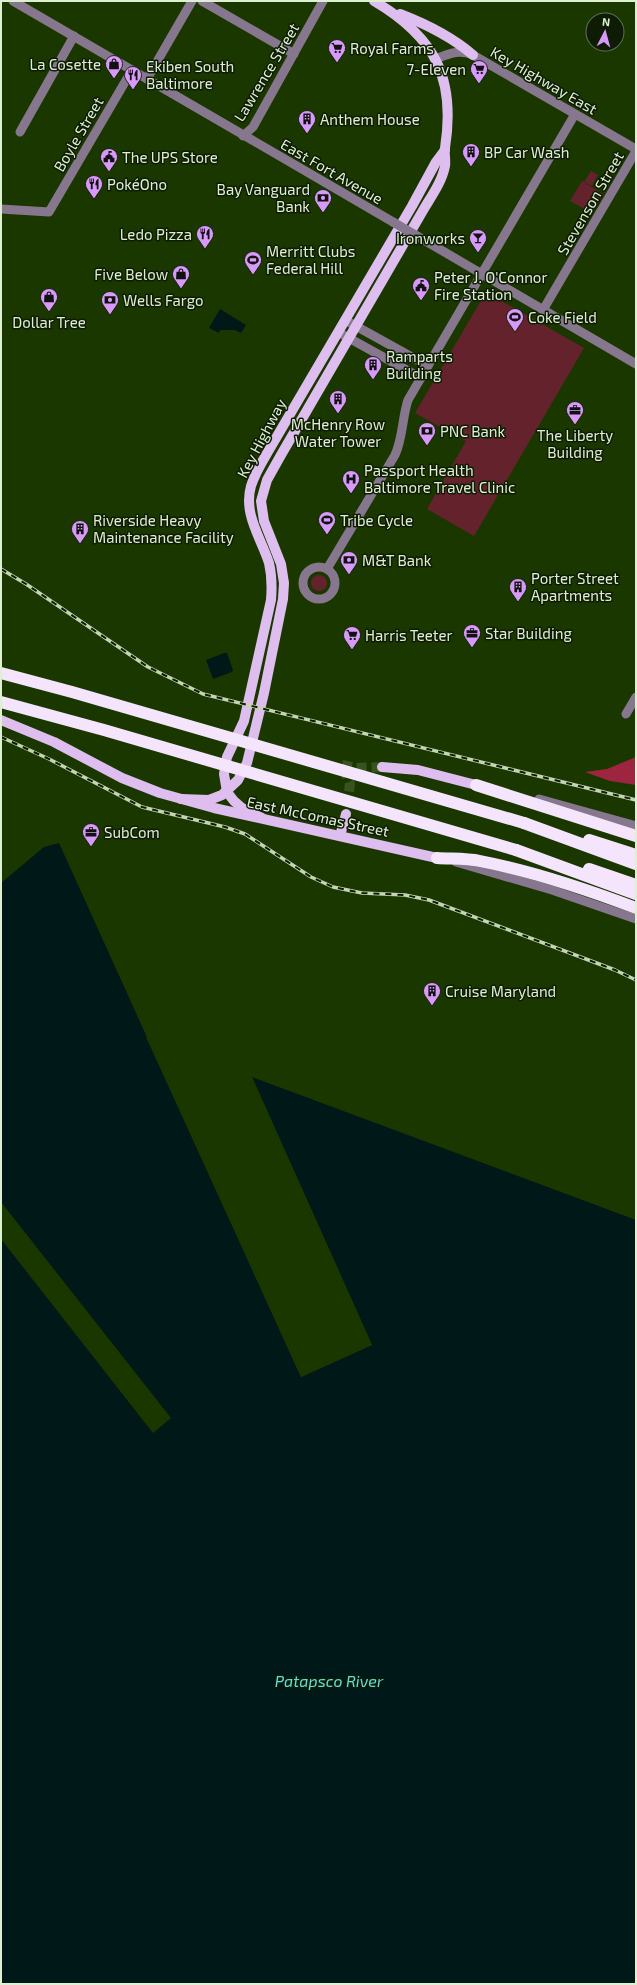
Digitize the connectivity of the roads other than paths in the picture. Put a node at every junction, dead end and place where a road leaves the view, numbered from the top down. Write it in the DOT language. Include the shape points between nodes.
graph roads {
  1 [pos="13,1"];
  2 [pos="192,1"];
  3 [pos="202,1"];
  4 [pos="324,1"];
  5 [pos="374,1"];
  6 [pos="390,10"];
  7 [pos="74,36"];
  8 [pos="294,54"];
  9 [pos="473,55"];
  10 [pos="435,59"];
  11 [pos="132,70"];
  12 [pos="147,79"];
  13 [pos="575,114"];
  14 [pos="20,132"];
  15 [pos="243,136"];
  16 [pos="445,150"];
  17 [pos="636,150"];
  18 [pos="1,209"];
  19 [pos="481,274"];
  20 [pos="543,310"];
  21 [pos="346,320"];
  22 [pos="357,326"];
  23 [pos="338,332"];
  24 [pos="350,338"];
  25 [pos="636,364"];
  26 [pos="428,366"];
  27 [pos="421,378"];
  28 [pos="327,569"];
  29 [pos="1,673"];
  30 [pos="636,697"];
  31 [pos="1,702"];
  32 [pos="626,714"];
  33 [pos="1,720"];
  34 [pos="382,767"];
  35 [pos="476,785"];
  36 [pos="227,792"];
  37 [pos="181,799"];
  38 [pos="346,814"];
  39 [pos="262,818"];
  40 [pos="524,823"];
  41 [pos="636,826"];
  42 [pos="340,836"];
  43 [pos="636,836"];
  44 [pos="516,850"];
  45 [pos="636,855"];
  46 [pos="437,858"];
  47 [pos="636,864"];
  48 [pos="636,885"];
  49 [pos="636,894"];
  50 [pos="636,908"];
  51 [pos="636,919"];
  1 -- 7 [label="street, East Fort Avenue"];
  2 -- 12 [label="street"];
  3 -- 8 [label="street"];
  4 -- 8 [label="street, Lawrence Street"];
  5 -- 6 [label="main road, Key Highway"];
  6 -- 9 [label="main road" via="422,22"];
  6 -- 10 [label="main road, Key Highway" via="418,34"];
  7 -- 11 [label="street, East Fort Avenue"];
  7 -- 14 [label="street"];
  8 -- 15 [label="street, Lawrence Street" via="253,127"];
  9 -- 10 [label="street, Key Highway East" via="453,52"];
  9 -- 13 [label="street, Key Highway East"];
  10 -- 16 [label="main road, Key Highway" via="442,74 448,101 449,119"];
  11 -- 12 [label="street, East Fort Avenue"];
  11 -- 18 [label="street, Boyle Street" via="49,212"];
  12 -- 15 [label="street, East Fort Avenue"];
  13 -- 17 [label="street, Key Highway East"];
  13 -- 19 [label="street"];
  15 -- 19 [label="street, East Fort Avenue, bridge"];
  16 -- 21 [label="main road, Key Highway"];
  16 -- 22 [label="main road, Key Highway" via="446,165 439,184"];
  17 -- 20 [label="street, Stevenson Street"];
  19 -- 20 [label="street, East Fort Avenue"];
  19 -- 26 [label="street"];
  20 -- 25 [label="street, East Fort Avenue"];
  21 -- 22 [label="street"];
  21 -- 23 [label="main road, Key Highway"];
  22 -- 24 [label="main road, Key Highway"];
  22 -- 26 [label="street"];
  23 -- 24 [label="street"];
  23 -- 36 [label="main road, Key Highway" via="261,463 251,487 249,507 271,574 272,600 244,721 225,763 224,780"];
  24 -- 27 [label="street"];
  24 -- 36 [label="main road, Key Highway" via="263,490 262,512 283,575 282,608 247,763 241,776"];
  26 -- 27 [label="street"];
  27 -- 28 [label="street" via="406,407 395,455"];
  29 -- 40 [label="highway, bridge"];
  30 -- 32 [label="street"];
  31 -- 44 [label="highway, bridge"];
  33 -- 37 [label="main road, East McComas Street" via="54,742 122,778"];
  34 -- 35 [label="main road" via="418,770"];
  35 -- 41 [label="street"];
  35 -- 43 [label="highway"];
  36 -- 37 [label="main road, Key Highway" via="208,800"];
  36 -- 39 [label="main road" via="242,808"];
  37 -- 39 [label="main road, East McComas Street"];
  38 -- 42 [label="main road"];
  39 -- 42 [label="main road, East McComas Street"];
  40 -- 45 [label="highway" via="606,844"];
  40 -- 47 [label="highway"];
  42 -- 46 [label="main road, East McComas Street"];
  44 -- 48 [label="highway" via="580,866"];
  44 -- 49 [label="highway"];
  46 -- 50 [label="highway" via="494,864 572,886"];
  46 -- 51 [label="street, East McComas Street" via="552,890"];
}
